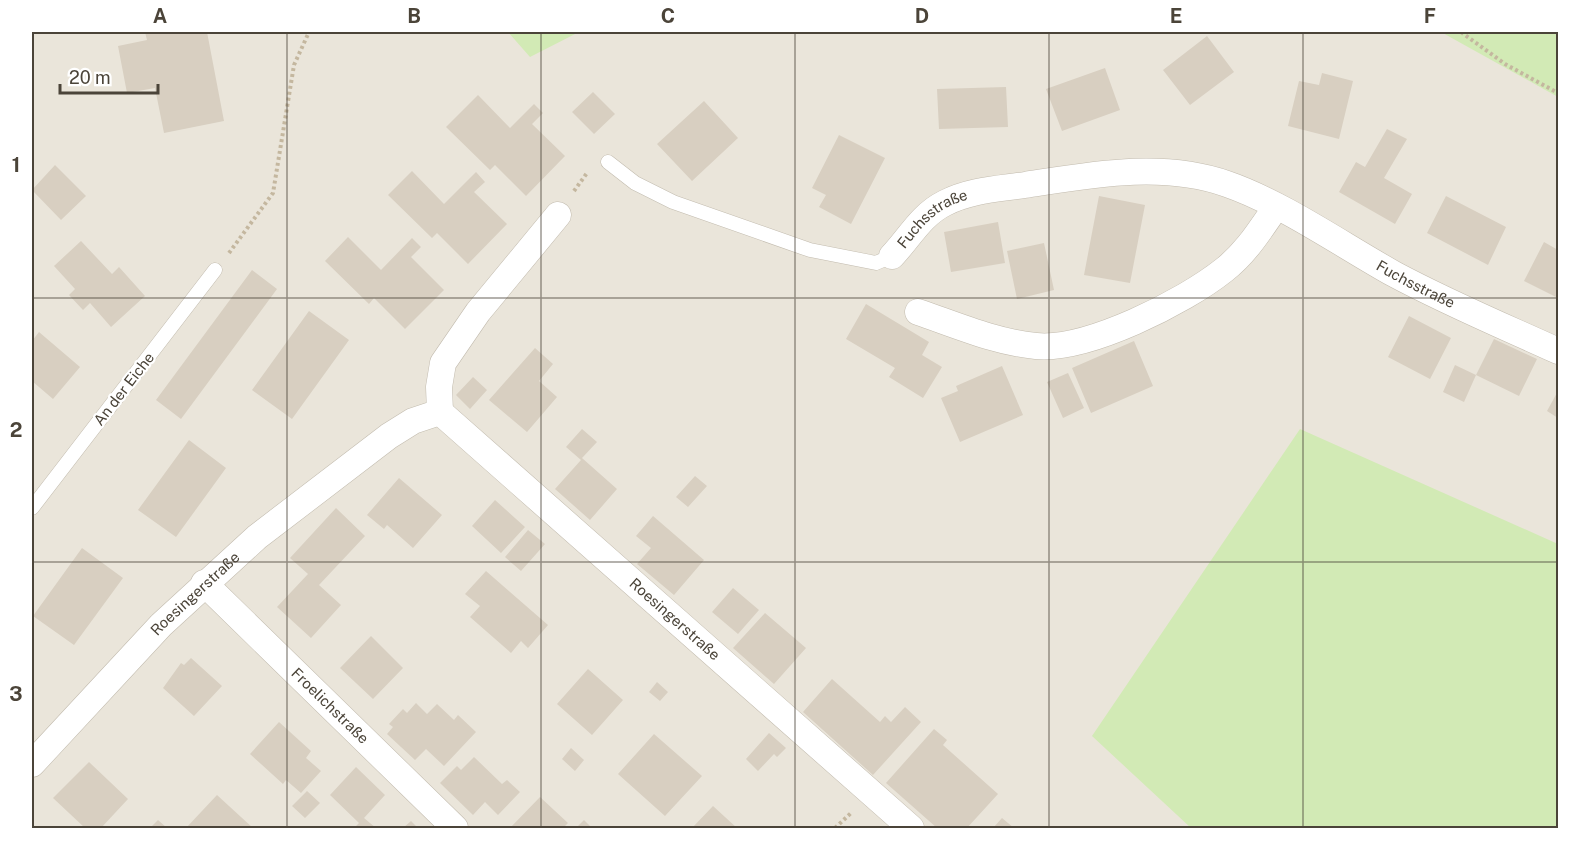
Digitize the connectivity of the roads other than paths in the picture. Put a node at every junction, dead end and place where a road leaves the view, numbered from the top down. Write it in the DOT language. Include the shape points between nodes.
graph roads {
  1 [pos="608,162"];
  2 [pos="1276,207"];
  3 [pos="558,215"];
  4 [pos="892,256"];
  5 [pos="215,270"];
  6 [pos="918,312"];
  7 [pos="1558,351"];
  8 [pos="440,412"];
  9 [pos="32,508"];
  10 [pos="204,583"];
  11 [pos="32,764"];
  12 [pos="455,828"];
  13 [pos="911,828"];
  1 -- 4 [label="lane, Fuchsstraße" via="634,183 673,201 810,250 876,263"];
  2 -- 4 [label="street, Fuchsstraße" via="1227,184 1185,174 1145,171 1073,177 968,193 945,203 922,218"];
  2 -- 6 [label="street" via="1248,248 1223,271 1104,336 1065,346 1037,346 1004,341"];
  2 -- 7 [label="street, Fuchsstraße" via="1396,275"];
  3 -- 8 [label="street" via="478,312 443,363"];
  5 -- 9 [label="lane, An der Eiche"];
  8 -- 10 [label="street, Roesingerstraße" via="413,421 389,436 257,537"];
  8 -- 13 [label="street, Roesingerstraße"];
  10 -- 11 [label="street, Roesingerstraße"];
  10 -- 12 [label="street, Froelichstraße"];
}
